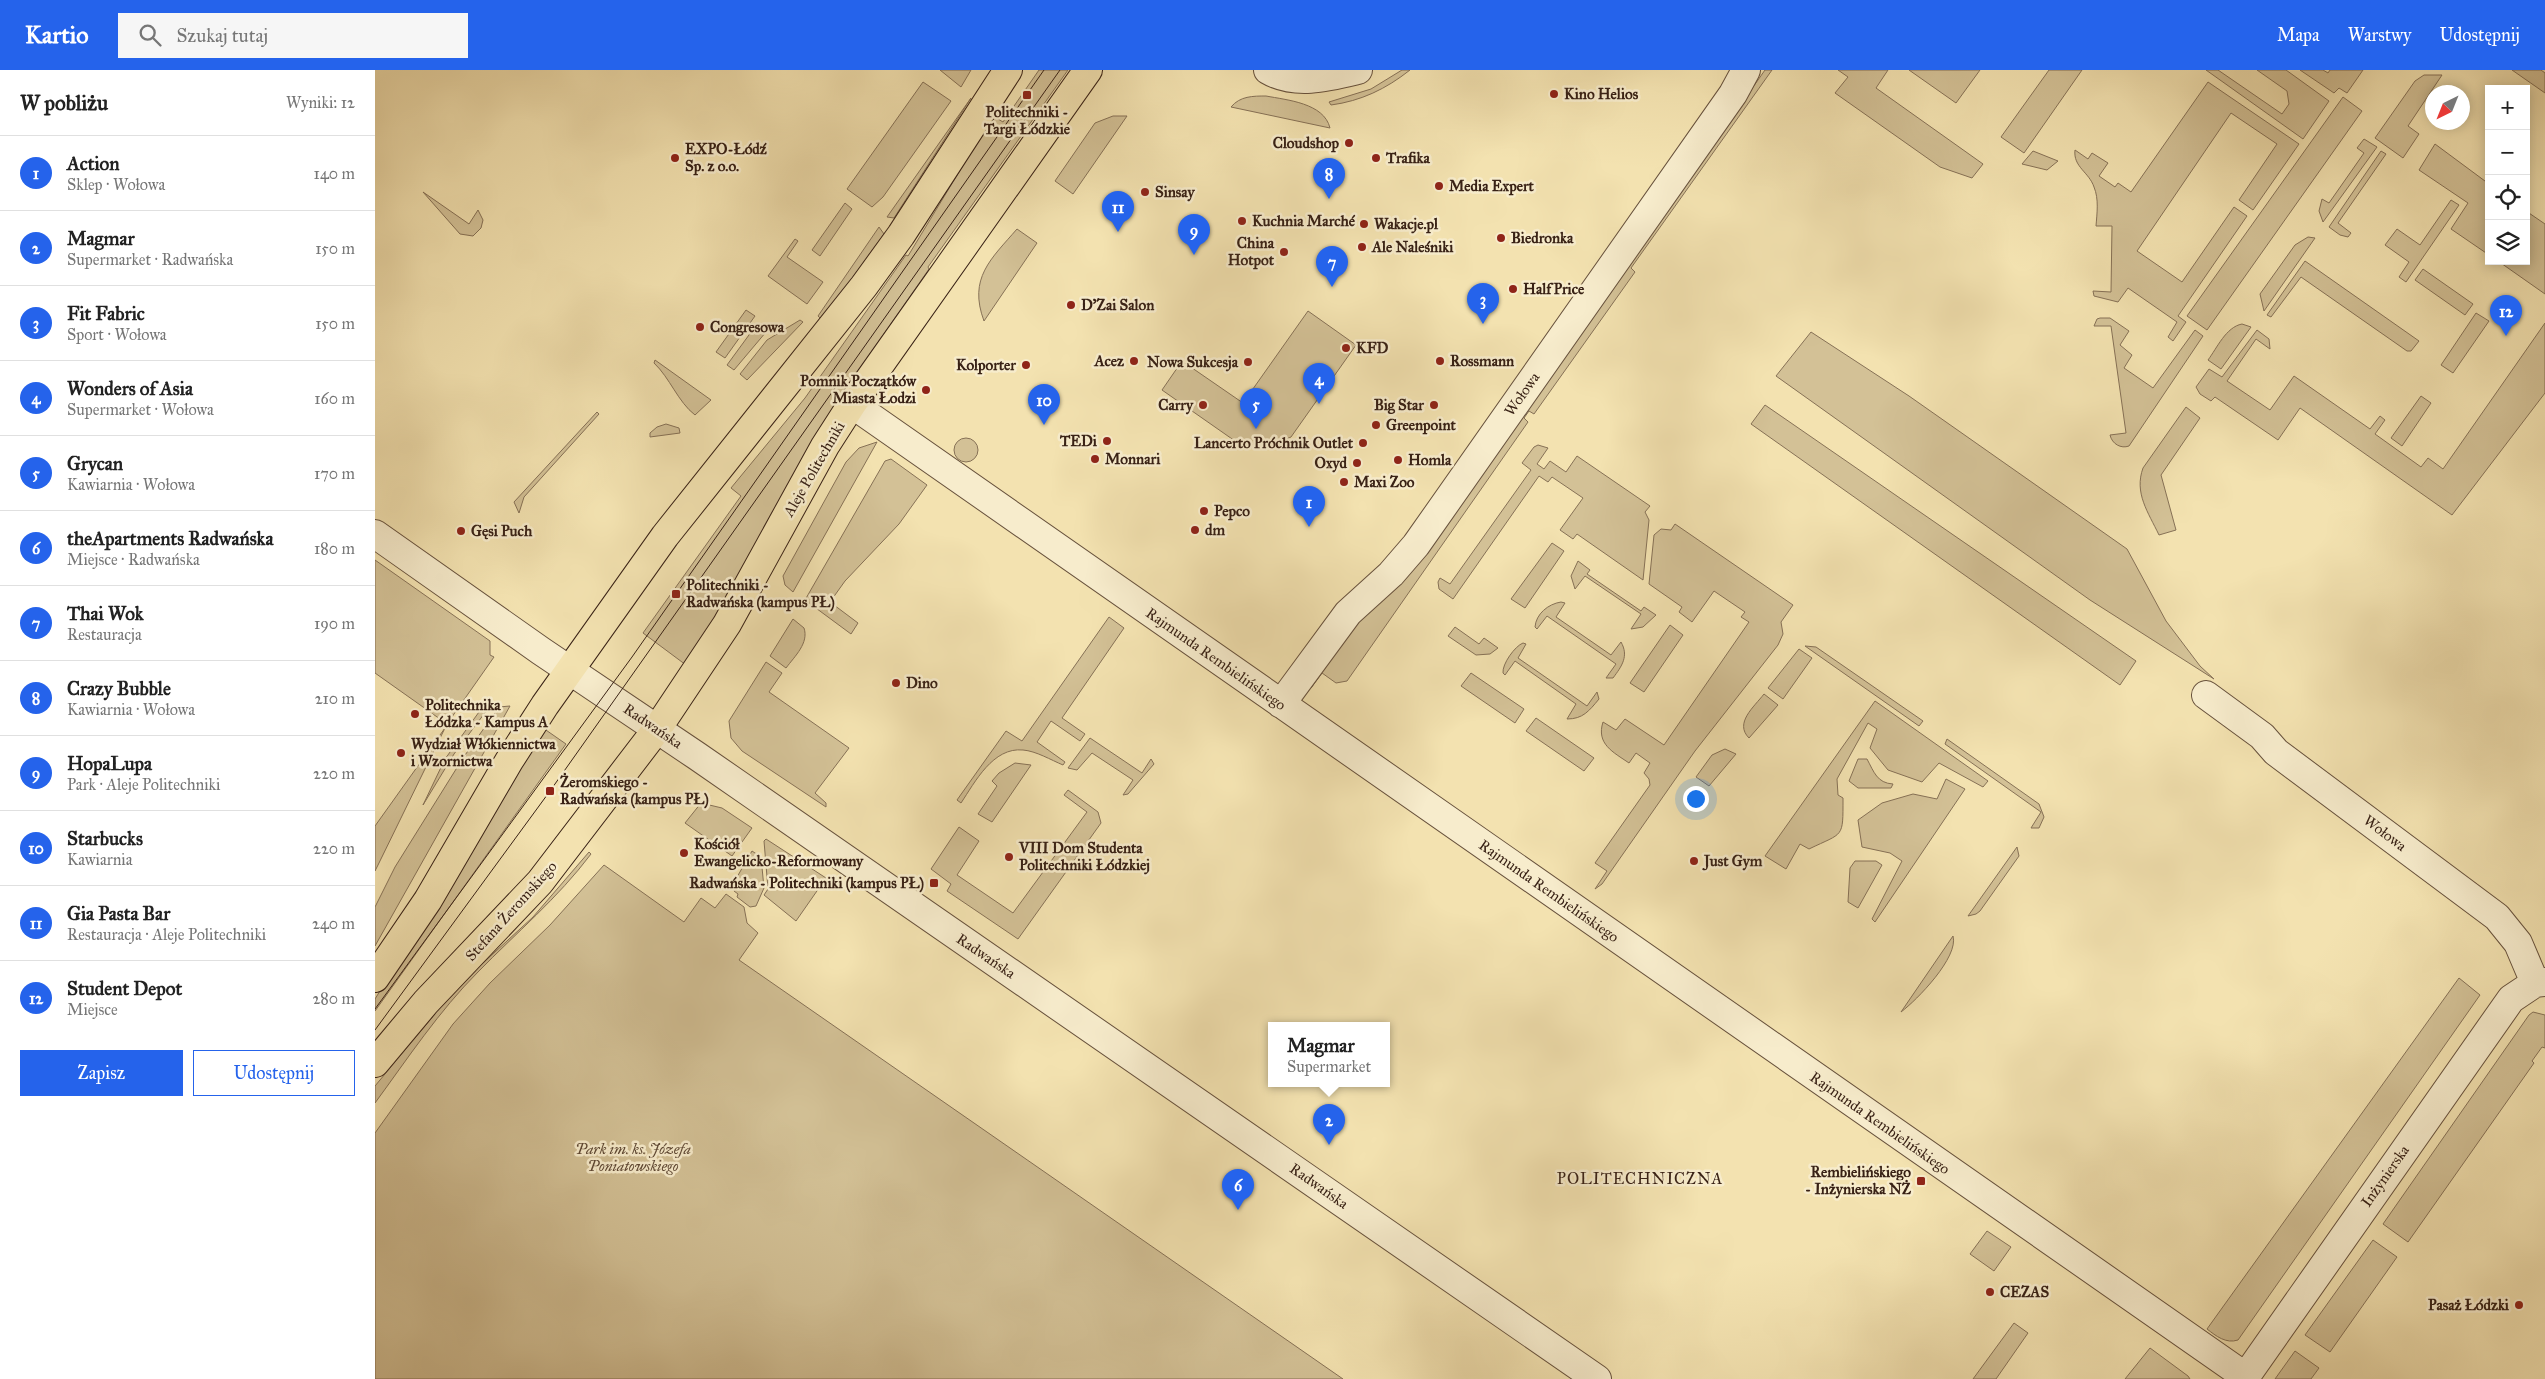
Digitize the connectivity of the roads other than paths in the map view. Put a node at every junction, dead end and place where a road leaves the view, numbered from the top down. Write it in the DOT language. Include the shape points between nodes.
graph roads {
  1 [pos="1008,70"];
  2 [pos="1087,70"];
  3 [pos="1268,70"];
  4 [pos="1746,70"];
  5 [pos="1339,71"];
  6 [pos="852,404"];
  7 [pos="375,534"];
  8 [pos="569,670"];
  9 [pos="2206,695"];
  10 [pos="1281,704"];
  11 [pos="657,729"];
  12 [pos="375,978"];
  13 [pos="2540,983"];
  14 [pos="375,1063"];
  15 [pos="2245,1378"];
  16 [pos="1597,1379"];
  1 -- 8 [label="main road" via="864,286 665,536"];
  2 -- 6 [label="main road, Aleje Politechniki"];
  3 -- 5 [label="street" via="1295,79 1317,78"];
  4 -- 10 [label="street, Wołowa" via="1733,94 1416,545 1391,574 1347,613"];
  6 -- 10 [label="street, Rajmunda Rembielińskiego"];
  6 -- 11 [label="main road, Aleje Politechniki" via="825,446 735,610"];
  7 -- 8 [label="street, Radwańska"];
  8 -- 11 [label="street, Radwańska"];
  8 -- 12 [label="main road" via="509,760 428,900"];
  9 -- 13 [label="street, Wołowa" via="2262,736 2276,752 2497,917 2517,943"];
  10 -- 15 [label="street, Rajmunda Rembielińskiego"];
  11 -- 14 [label="main road, Stefana Żeromskiego" via="540,882 426,1002"];
  11 -- 16 [label="street, Radwańska"];
  13 -- 15 [label="street, Inżynierska" via="2511,999"];
}
